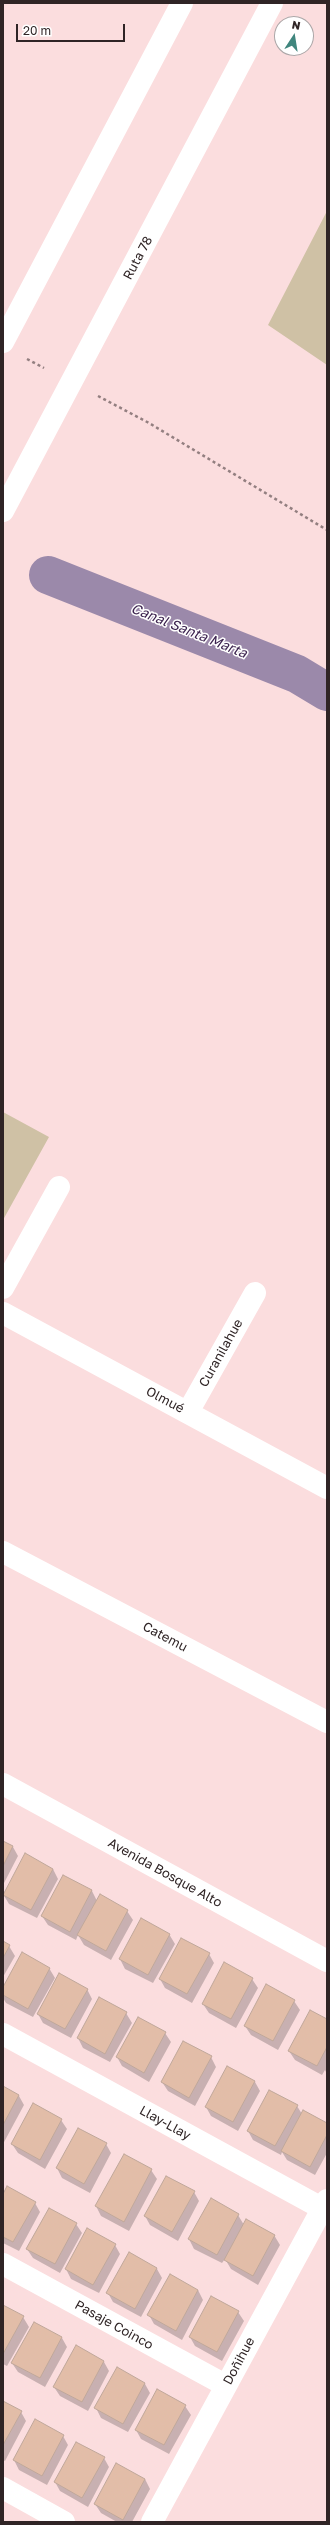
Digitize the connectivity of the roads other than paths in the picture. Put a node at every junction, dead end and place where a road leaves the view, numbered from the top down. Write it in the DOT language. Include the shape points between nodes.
graph roads {
  1 [pos="182,3"];
  2 [pos="272,3"];
  3 [pos="3,342"];
  4 [pos="3,511"];
  5 [pos="59,1187"];
  6 [pos="3,1288"];
  7 [pos="254,1293"];
  8 [pos="3,1313"];
  9 [pos="188,1412"];
  10 [pos="327,1488"];
  11 [pos="3,1552"];
  12 [pos="327,1722"];
  13 [pos="3,1784"];
  14 [pos="327,1961"];
  15 [pos="3,2034"];
  16 [pos="325,2207"];
  17 [pos="3,2264"];
  18 [pos="225,2385"];
  19 [pos="3,2488"];
  20 [pos="64,2522"];
  21 [pos="152,2522"];
  1 -- 3 [label="main road"];
  2 -- 4 [label="main road, Ruta 78"];
  5 -- 6 [label="main road"];
  7 -- 9 [label="main road, Curanilahue"];
  8 -- 9 [label="main road, Olmué"];
  9 -- 10 [label="main road, Olmué"];
  11 -- 12 [label="main road, Catemu"];
  13 -- 14 [label="main road, Avenida Bosque Alto"];
  15 -- 16 [label="main road, Llay-Llay"];
  16 -- 18 [label="main road, Doñihue"];
  17 -- 18 [label="main road, Pasaje Coinco"];
  18 -- 21 [label="main road, Doñihue"];
  19 -- 20 [label="main road"];
}
